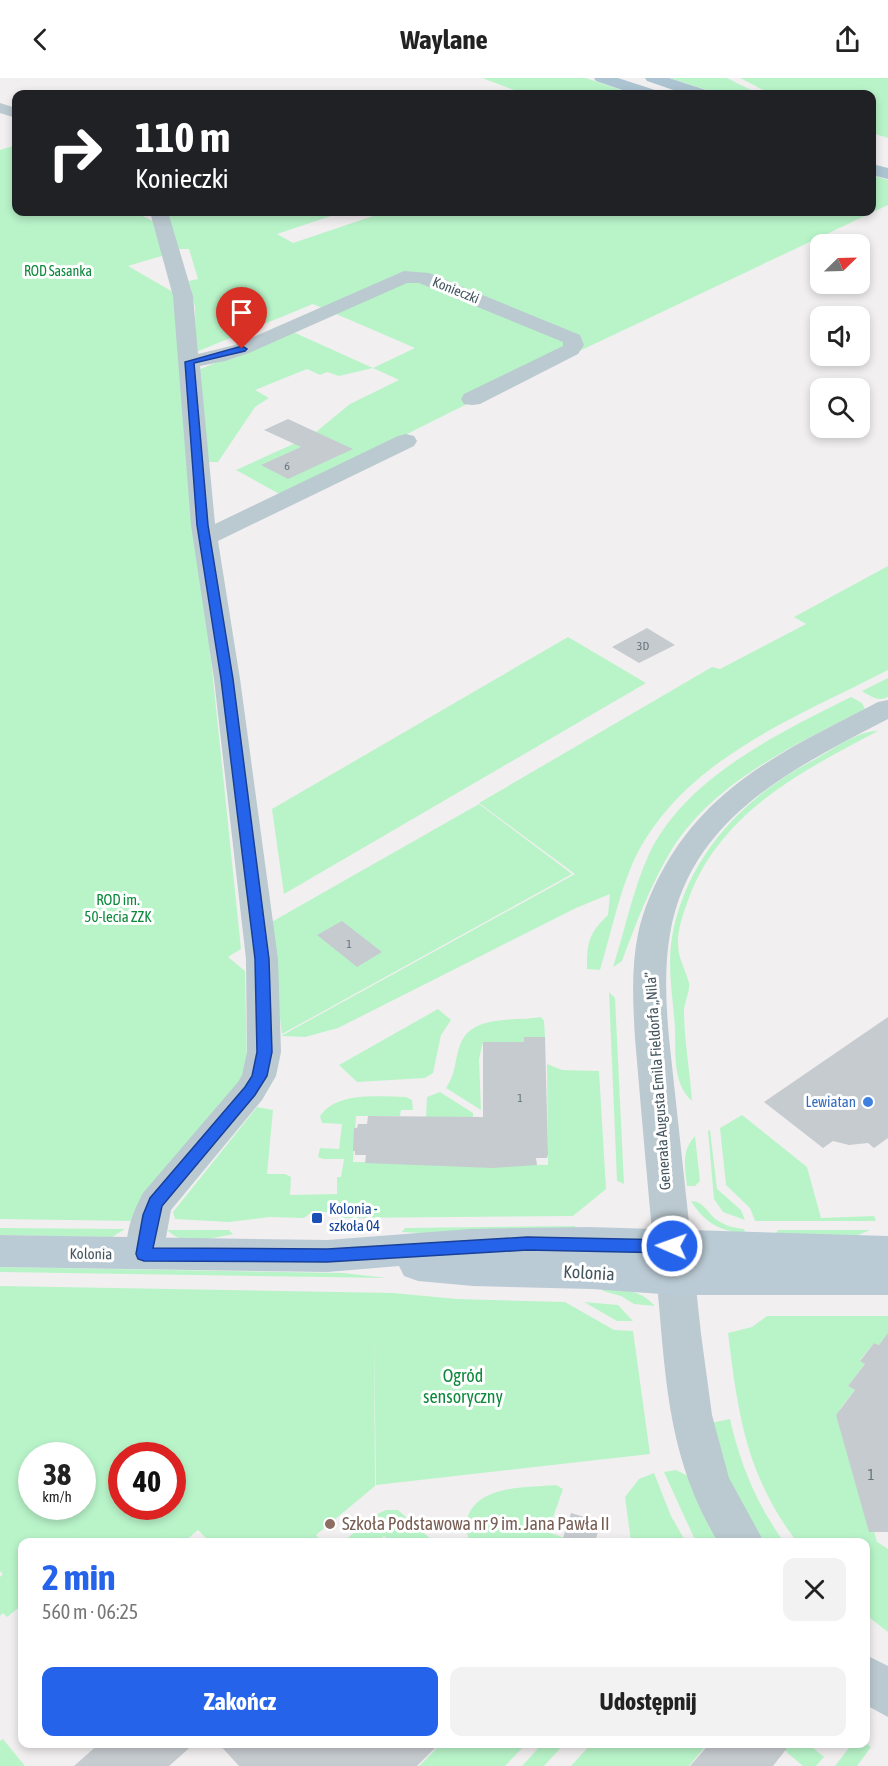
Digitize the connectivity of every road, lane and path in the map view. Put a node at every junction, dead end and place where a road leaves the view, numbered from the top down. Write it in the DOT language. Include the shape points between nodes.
graph roads {
  1 [pos="602,78"];
  2 [pos="653,78"];
  3 [pos="637,90"];
  4 [pos="688,90"];
  5 [pos="160,216"];
  6 [pos="190,362"];
  7 [pos="472,399"];
  8 [pos="406,441"];
  9 [pos="205,538"];
  10 [pos="888,708"];
  11 [pos="0,1251"];
  12 [pos="888,1252"];
  13 [pos="144,1254"];
  14 [pos="673,1262"];
  15 [pos="888,1279"];
  16 [pos="740,1538"];
  17 [pos="870,1680"];
  18 [pos="888,1694"];
  1 -- 3 [label="main road"];
  2 -- 4 [label="main road"];
  5 -- 6 [label="street" via="183,296"];
  6 -- 7 [label="street, Konieczki" via="242,349 413,276 573,339 571,350"];
  6 -- 9 [label="street"];
  8 -- 9 [label="street"];
  9 -- 13 [label="street" via="258,919 264,1052 259,1076 250,1091 156,1203"];
  10 -- 14 [label="street, Generała Augusta Emila Fieldorfa „Nila”" via="800,753 741,793 690,848 672,880 652,944 649,980"];
  11 -- 13 [label="street, Kolonia"];
  12 -- 14 [label="street, Kolonia"];
  13 -- 14 [label="street, Kolonia" via="327,1256 473,1270 592,1273"];
  14 -- 15 [label="street, Kolonia"];
  14 -- 16 [label="street, Generała Augusta Emila Fieldorfa „Nila”" via="700,1456"];
  17 -- 18 [label="street"];
}
